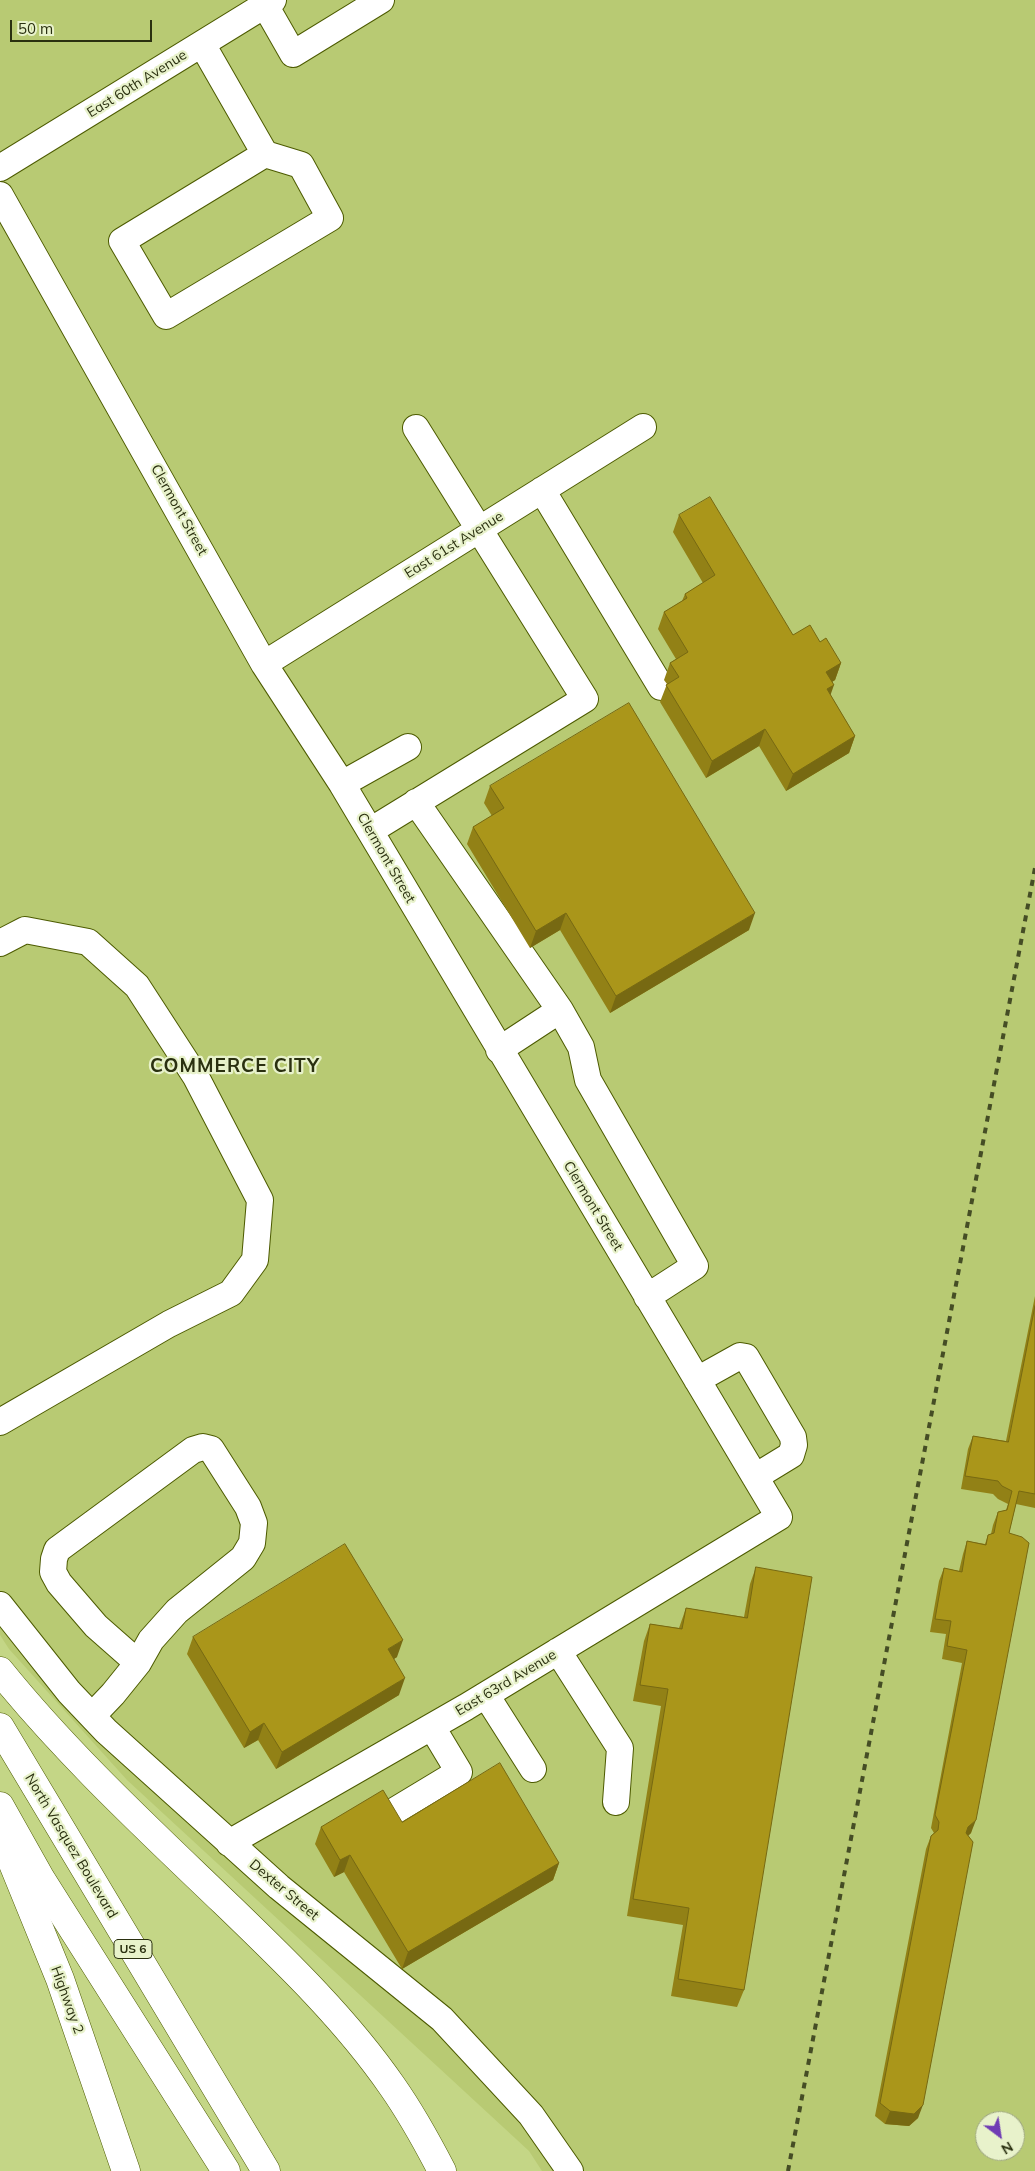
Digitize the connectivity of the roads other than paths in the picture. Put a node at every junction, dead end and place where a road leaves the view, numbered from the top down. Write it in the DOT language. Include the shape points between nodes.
graph roads {
  1 [pos="381,0"];
  2 [pos="256,5"];
  3 [pos="202,44"];
  4 [pos="265,154"];
  5 [pos="0,168"];
  6 [pos="0,195"];
  7 [pos="643,427"];
  8 [pos="416,428"];
  9 [pos="542,490"];
  10 [pos="478,530"];
  11 [pos="264,664"];
  12 [pos="661,687"];
  13 [pos="408,747"];
  14 [pos="342,784"];
  15 [pos="416,802"];
  16 [pos="370,831"];
  17 [pos="0,943"];
  18 [pos="560,1010"];
  19 [pos="499,1050"];
  20 [pos="647,1296"];
  21 [pos="696,1380"];
  22 [pos="0,1422"];
  23 [pos="755,1477"];
  24 [pos="779,1517"];
  25 [pos="0,1605"];
  26 [pos="558,1651"];
  27 [pos="138,1663"];
  28 [pos="0,1671"];
  29 [pos="486,1695"];
  30 [pos="92,1716"];
  31 [pos="0,1727"];
  32 [pos="432,1727"];
  33 [pos="533,1770"];
  34 [pos="616,1802"];
  35 [pos="0,1806"];
  36 [pos="391,1813"];
  37 [pos="0,1832"];
  38 [pos="229,1843"];
  39 [pos="126,2171"];
  40 [pos="226,2171"];
  41 [pos="266,2171"];
  42 [pos="442,2171"];
  43 [pos="570,2171"];
  1 -- 2 [label="street" via="293,54"];
  2 -- 3 [label="street, East 60th Avenue"];
  3 -- 4 [label="street"];
  3 -- 5 [label="street, East 60th Avenue"];
  4 -- 4 [label="street" via="122,241 166,316 330,218 301,165"];
  6 -- 11 [label="street, Clermont Street"];
  7 -- 9 [label="street, East 61st Avenue"];
  8 -- 10 [label="street"];
  9 -- 10 [label="street, East 61st Avenue"];
  9 -- 12 [label="street"];
  10 -- 11 [label="street, East 61st Avenue"];
  10 -- 15 [label="street" via="585,699"];
  11 -- 14 [label="street, Clermont Street"];
  13 -- 14 [label="street"];
  14 -- 16 [label="street, Clermont Street"];
  15 -- 16 [label="street"];
  15 -- 18 [label="street" via="544,970"];
  16 -- 19 [label="street, Clermont Street"];
  17 -- 22 [label="street" via="25,930 88,942 137,986 196,1077 260,1200 255,1260 231,1293 169,1324"];
  18 -- 19 [label="street"];
  18 -- 20 [label="street" via="581,1047 588,1080 695,1266"];
  19 -- 20 [label="street, Clermont Street"];
  20 -- 21 [label="street, Clermont Street"];
  21 -- 23 [label="street, Clermont Street"];
  21 -- 23 [label="street" via="740,1356 746,1357 793,1437 794,1445 791,1455"];
  23 -- 24 [label="street, Clermont Street"];
  24 -- 26 [label="street, East 63rd Avenue"];
  25 -- 30 [label="street, Dexter Street"];
  26 -- 29 [label="street, East 63rd Avenue"];
  26 -- 34 [label="street" via="620,1748"];
  27 -- 27 [label="street" via="151,1640 177,1611 243,1558 252,1542 254,1523 248,1507 211,1449 193,1450 57,1550 53,1572 59,1583 96,1626"];
  27 -- 30 [label="street"];
  28 -- 42 [label="main road" via="82,1764 280,1956 360,2044 392,2086"];
  29 -- 32 [label="street, East 63rd Avenue"];
  29 -- 33 [label="street"];
  30 -- 38 [label="street, Dexter Street"];
  31 -- 41 [label="main road, North Vasquez Boulevard / US 6"];
  32 -- 36 [label="street" via="459,1772"];
  32 -- 38 [label="street, East 63rd Avenue"];
  35 -- 40 [label="main road, US 6" via="41,1879"];
  37 -- 39 [label="main road, Highway 2" via="60,1979"];
  38 -- 43 [label="street, Dexter Street" via="442,2019 531,2115"];
}
